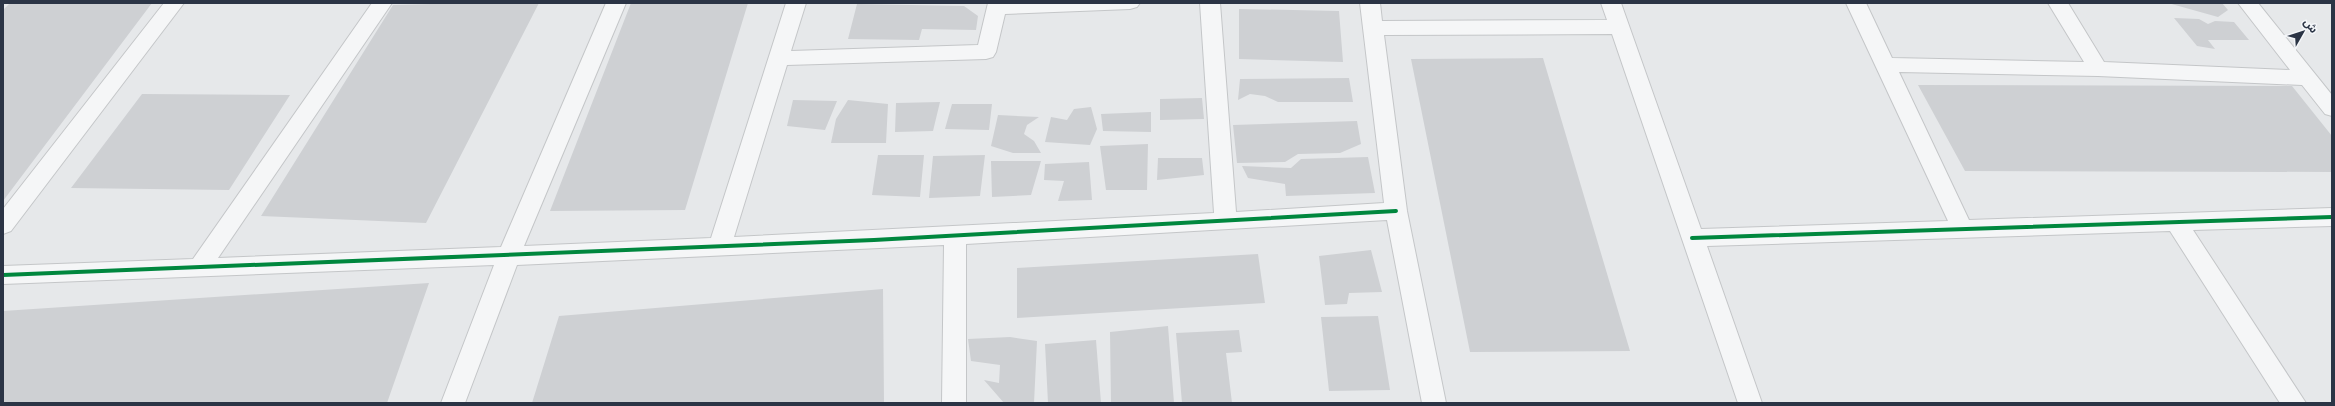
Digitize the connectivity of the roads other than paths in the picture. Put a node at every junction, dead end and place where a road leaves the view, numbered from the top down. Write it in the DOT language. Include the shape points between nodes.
graph roads {
  1 [pos="174,3"];
  2 [pos="382,3"];
  3 [pos="616,3"];
  4 [pos="796,3"];
  5 [pos="1130,3"];
  6 [pos="1210,3"];
  7 [pos="1370,3"];
  8 [pos="1611,3"];
  9 [pos="1856,3"];
  10 [pos="2058,3"];
  11 [pos="2248,3"];
  12 [pos="998,6"];
  13 [pos="1619,27"];
  14 [pos="1373,28"];
  15 [pos="779,58"];
  16 [pos="1887,65"];
  17 [pos="2098,69"];
  18 [pos="2305,78"];
  19 [pos="2332,110"];
  20 [pos="1396,211"];
  21 [pos="2332,217"];
  22 [pos="1226,222"];
  23 [pos="2176,222"];
  24 [pos="3,225"];
  25 [pos="1962,228"];
  26 [pos="954,236"];
  27 [pos="1692,238"];
  28 [pos="720,247"];
  29 [pos="509,256"];
  30 [pos="200,268"];
  31 [pos="3,275"];
  32 [pos="453,403"];
  33 [pos="954,403"];
  34 [pos="1434,403"];
  35 [pos="1750,403"];
  36 [pos="2294,403"];
  1 -- 24 [label="street"];
  2 -- 30 [label="street"];
  3 -- 29 [label="street"];
  4 -- 15 [label="street"];
  5 -- 12 [label="street"];
  6 -- 22 [label="street"];
  7 -- 14 [label="street"];
  8 -- 13 [label="street"];
  9 -- 16 [label="street"];
  10 -- 17 [label="street"];
  11 -- 18 [label="street"];
  12 -- 15 [label="street" via="986,52"];
  13 -- 14 [label="street"];
  13 -- 27 [label="street"];
  14 -- 20 [label="street"];
  15 -- 28 [label="street"];
  16 -- 17 [label="street"];
  16 -- 25 [label="street"];
  17 -- 18 [label="street"];
  18 -- 19 [label="street"];
  20 -- 22 [label="street"];
  20 -- 34 [label="street"];
  21 -- 23 [label="street"];
  22 -- 26 [label="street"];
  23 -- 25 [label="street"];
  23 -- 36 [label="street"];
  25 -- 27 [label="street"];
  26 -- 28 [label="street"];
  26 -- 33 [label="street"];
  27 -- 35 [label="street"];
  28 -- 29 [label="street"];
  29 -- 30 [label="street"];
  29 -- 32 [label="street"];
  30 -- 31 [label="street"];
}
